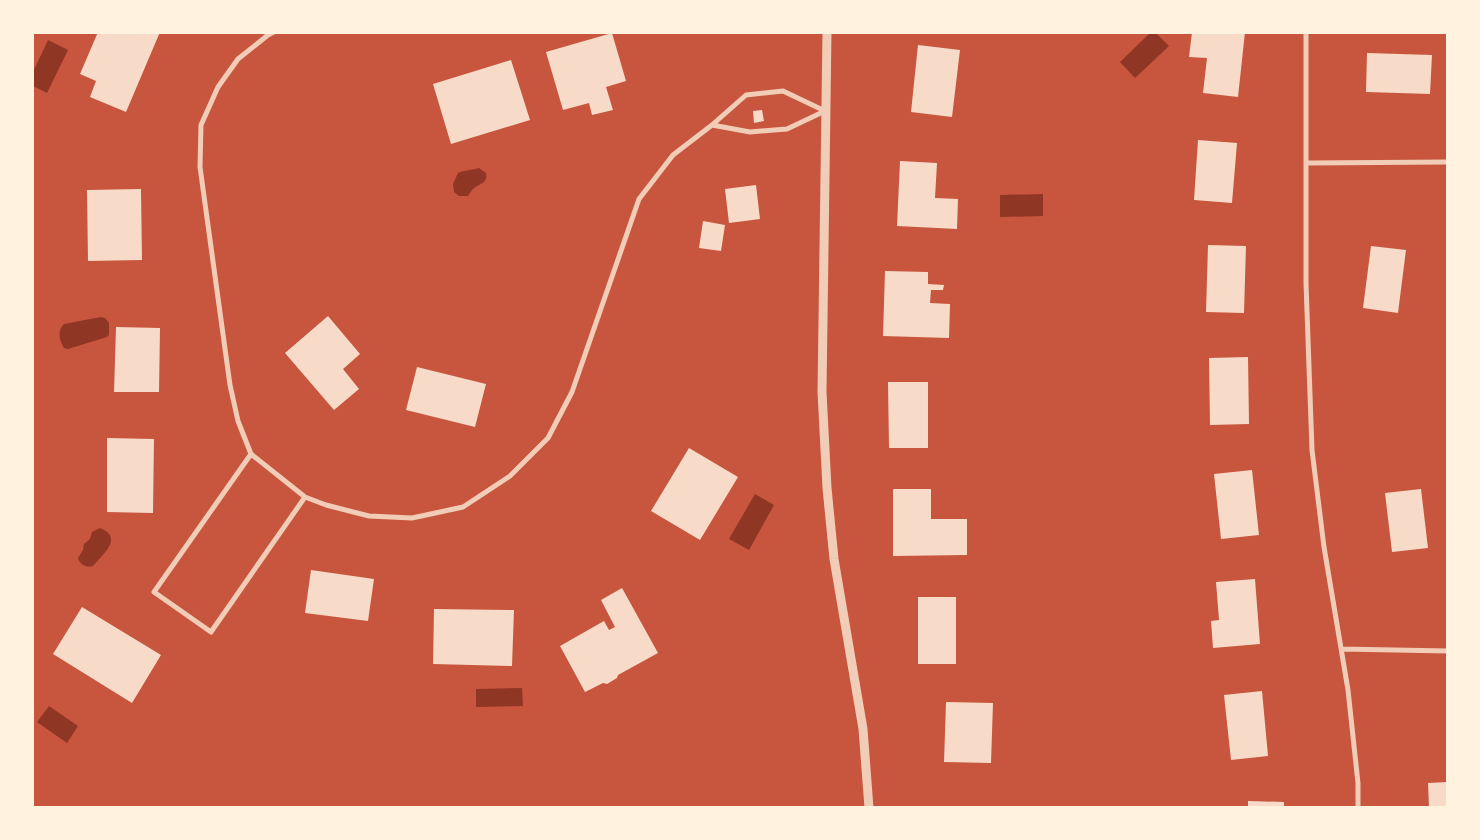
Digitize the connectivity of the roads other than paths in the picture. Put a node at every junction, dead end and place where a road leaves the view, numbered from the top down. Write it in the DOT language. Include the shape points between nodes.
graph roads {
  1 [pos="274,32"];
  2 [pos="827,32"];
  3 [pos="1306,32"];
  4 [pos="826,111"];
  5 [pos="712,125"];
  6 [pos="1448,162"];
  7 [pos="1306,163"];
  8 [pos="251,454"];
  9 [pos="305,497"];
  10 [pos="1341,649"];
  11 [pos="1448,651"];
  12 [pos="869,808"];
  13 [pos="1358,808"];
  1 -- 8 [label="street" via="238,59 218,87 201,125 200,167 230,385 238,421"];
  2 -- 4 [label="street"];
  3 -- 7 [label="street"];
  4 -- 5 [label="street" via="787,129 750,132"];
  4 -- 5 [label="street" via="783,91 746,95"];
  4 -- 12 [label="street" via="822,392 827,488 834,559 864,729"];
  5 -- 9 [label="street" via="673,155 639,199 572,392 548,438 510,476 463,507 412,518 369,516"];
  6 -- 7 [label="street"];
  7 -- 10 [label="street" via="1306,283 1312,450"];
  8 -- 9 [label="street"];
  8 -- 9 [label="street" via="154,592 211,632"];
  10 -- 11 [label="street"];
  10 -- 13 [label="street" via="1357,774"];
}
